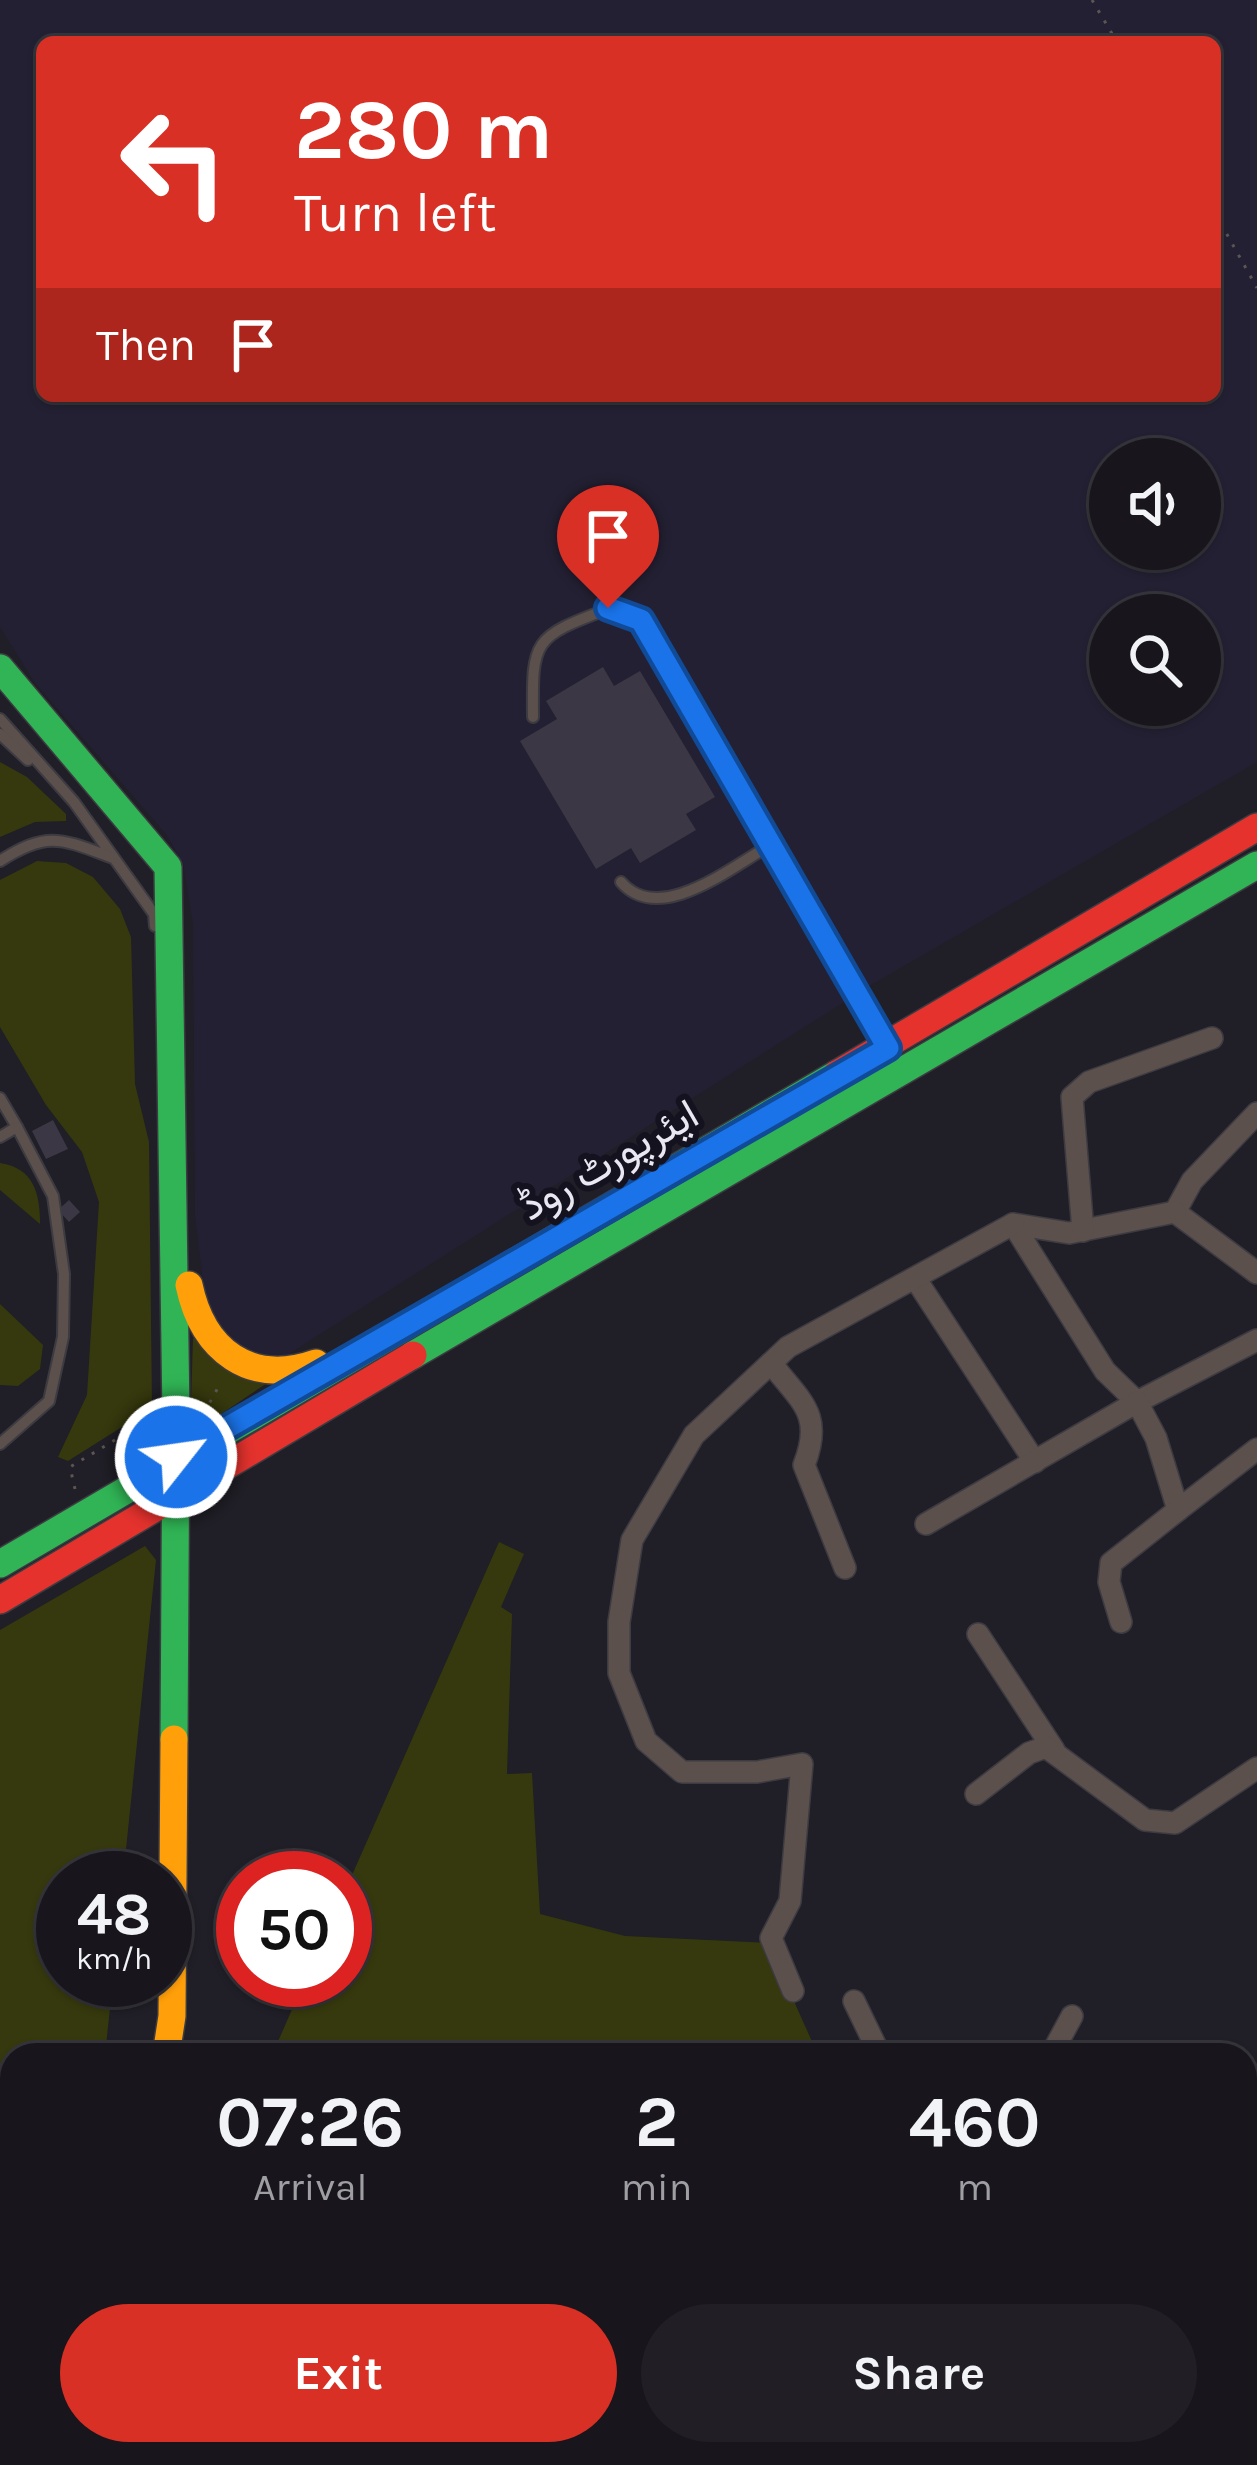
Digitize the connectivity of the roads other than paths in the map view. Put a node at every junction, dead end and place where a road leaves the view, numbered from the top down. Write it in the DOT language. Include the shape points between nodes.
graph roads {
  1 [pos="0,668"];
  2 [pos="533,717"];
  3 [pos="0,719"];
  4 [pos="0,734"];
  5 [pos="74,802"];
  6 [pos="1257,826"];
  7 [pos="769,846"];
  8 [pos="115,859"];
  9 [pos="0,861"];
  10 [pos="1257,865"];
  11 [pos="621,882"];
  12 [pos="1212,1038"];
  13 [pos="888,1048"];
  14 [pos="903,1075"];
  15 [pos="0,1098"];
  16 [pos="1256,1116"];
  17 [pos="17,1127"];
  18 [pos="175,1135"];
  19 [pos="0,1138"];
  20 [pos="176,1190"];
  21 [pos="1175,1212"];
  22 [pos="1013,1225"];
  23 [pos="1082,1231"];
  24 [pos="1257,1273"];
  25 [pos="915,1278"];
  26 [pos="395,1332"];
  27 [pos="1257,1340"];
  28 [pos="771,1364"];
  29 [pos="1137,1402"];
  30 [pos="0,1444"];
  31 [pos="1257,1449"];
  32 [pos="176,1457"];
  33 [pos="1035,1462"];
  34 [pos="176,1492"];
  35 [pos="1178,1510"];
  36 [pos="926,1524"];
  37 [pos="0,1564"];
  38 [pos="844,1568"];
  39 [pos="0,1600"];
  40 [pos="1121,1622"];
  41 [pos="978,1634"];
  42 [pos="1054,1750"];
  43 [pos="1257,1768"];
  44 [pos="976,1794"];
  45 [pos="793,1991"];
  46 [pos="854,2001"];
  47 [pos="1072,2016"];
  48 [pos="168,2043"];
  49 [pos="874,2043"];
  50 [pos="1057,2043"];
  1 -- 18 [label="main road" via="168,867"];
  2 -- 7 [label="lane" via="538,644 608,608 626,610 641,620"];
  3 -- 5 [label="lane"];
  4 -- 5 [label="lane"];
  5 -- 8 [label="lane"];
  6 -- 13 [label="main road, ایئرپورٹ روڈ"];
  7 -- 11 [label="lane" via="656,901 633,896"];
  7 -- 13 [label="lane"];
  8 -- 9 [label="lane" via="44,838"];
  8 -- 18 [label="lane" via="154,914 160,1102"];
  10 -- 14 [label="main road, ایئرپورٹ روڈ"];
  12 -- 23 [label="street" via="1090,1082 1072,1097"];
  13 -- 14 [label="lane"];
  13 -- 26 [label="main road, ایئرپورٹ روڈ"];
  14 -- 34 [label="main road, ایئرپورٹ روڈ"];
  15 -- 17 [label="lane"];
  16 -- 21 [label="street" via="1192,1181"];
  17 -- 19 [label="lane"];
  17 -- 30 [label="lane" via="52,1196 64,1274 62,1337 49,1401"];
  18 -- 20 [label="main road"];
  20 -- 26 [label="main road" via="196,1321 234,1362 294,1372 348,1343"];
  20 -- 32 [label="main road"];
  21 -- 23 [label="street"];
  21 -- 24 [label="street"];
  22 -- 23 [label="street"];
  22 -- 25 [label="street"];
  22 -- 29 [label="street" via="1105,1371"];
  25 -- 28 [label="street"];
  25 -- 33 [label="street"];
  26 -- 32 [label="main road, ایئرپورٹ روڈ"];
  27 -- 29 [label="street"];
  28 -- 38 [label="street" via="813,1419 804,1465"];
  28 -- 45 [label="street" via="694,1436 632,1540 619,1672 646,1741 682,1772 802,1764 790,1901 772,1938"];
  29 -- 33 [label="street"];
  29 -- 35 [label="street"];
  31 -- 35 [label="street"];
  32 -- 34 [label="main road"];
  32 -- 37 [label="main road, ایئرپورٹ روڈ"];
  33 -- 36 [label="street"];
  34 -- 39 [label="main road, ایئرپورٹ روڈ"];
  34 -- 48 [label="main road"];
  35 -- 40 [label="street" via="1112,1564"];
  41 -- 42 [label="street"];
  42 -- 43 [label="street" via="1145,1820 1163,1822 1188,1819"];
  42 -- 44 [label="street" via="1028,1753"];
  46 -- 49 [label="street"];
  47 -- 50 [label="street"];
}
